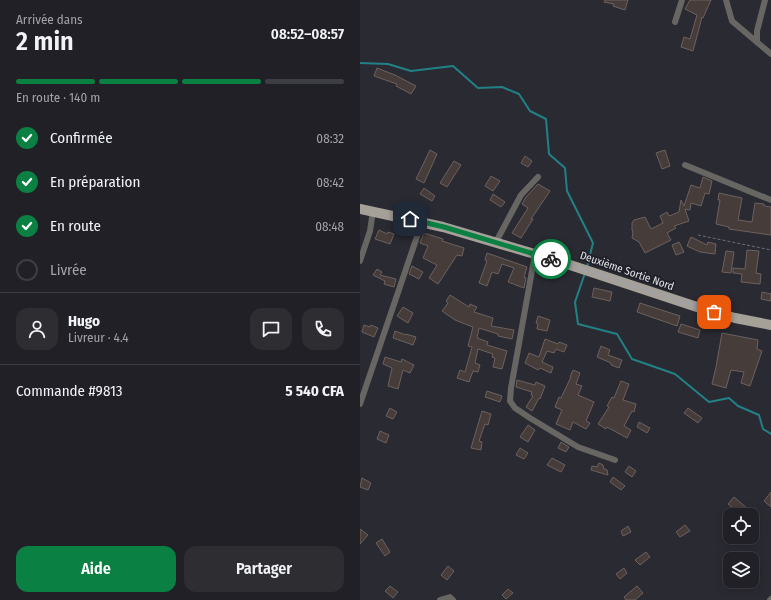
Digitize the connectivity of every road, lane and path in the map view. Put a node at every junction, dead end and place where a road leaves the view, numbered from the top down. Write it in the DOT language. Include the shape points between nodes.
graph roads {
  1 [pos="682,0"];
  2 [pos="726,0"];
  3 [pos="765,0"];
  4 [pos="675,22"];
  5 [pos="757,42"];
  6 [pos="771,54"];
  7 [pos="685,165"];
  8 [pos="538,177"];
  9 [pos="771,200"];
  10 [pos="360,209"];
  11 [pos="373,211"];
  12 [pos="422,222"];
  13 [pos="698,235"];
  14 [pos="496,242"];
  15 [pos="771,250"];
  16 [pos="535,254"];
  17 [pos="360,261"];
  18 [pos="771,325"];
  19 [pos="360,404"];
  20 [pos="615,460"];
  21 [pos="440,600"];
  22 [pos="453,600"];
  1 -- 4 [label="street"];
  2 -- 5 [label="street" via="732,21"];
  3 -- 5 [label="street" via="757,31"];
  5 -- 6 [label="street"];
  7 -- 9 [label="street"];
  8 -- 14 [label="street" via="522,195"];
  10 -- 11 [label="main road, Deuxième Sortie Nord"];
  11 -- 12 [label="main road, Deuxième Sortie Nord"];
  11 -- 17 [label="street" via="370,231"];
  12 -- 14 [label="main road, Deuxième Sortie Nord"];
  12 -- 19 [label="street"];
  13 -- 15 [label="path"];
  14 -- 16 [label="main road, Deuxième Sortie Nord"];
  16 -- 18 [label="main road, Deuxième Sortie Nord" via="704,309"];
  16 -- 20 [label="street" via="510,388 510,400 515,408 578,447"];
  21 -- 22 [label="street" via="450,597"];
}
